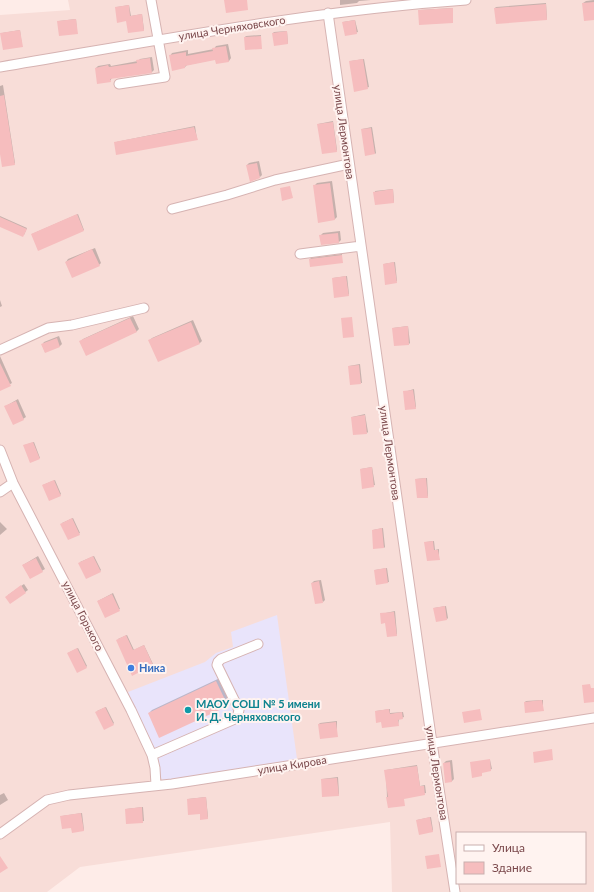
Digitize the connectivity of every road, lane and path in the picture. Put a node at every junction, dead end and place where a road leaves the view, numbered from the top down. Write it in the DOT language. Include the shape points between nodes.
graph roads {
  1 [pos="151,0"];
  2 [pos="466,0"];
  3 [pos="445,1"];
  4 [pos="328,13"];
  5 [pos="158,40"];
  6 [pos="0,68"];
  7 [pos="119,84"];
  8 [pos="349,164"];
  9 [pos="172,209"];
  10 [pos="361,246"];
  11 [pos="300,254"];
  12 [pos="144,308"];
  13 [pos="0,350"];
  14 [pos="0,450"];
  15 [pos="13,482"];
  16 [pos="0,492"];
  17 [pos="258,644"];
  18 [pos="594,718"];
  19 [pos="432,743"];
  20 [pos="152,755"];
  21 [pos="156,785"];
  22 [pos="0,834"];
  23 [pos="455,892"];
  1 -- 5 [label="street"];
  2 -- 3 [label="street, улица Черняховского"];
  3 -- 4 [label="street, улица Черняховского"];
  4 -- 5 [label="street, улица Черняховского"];
  4 -- 8 [label="street, улица Лермонтова"];
  5 -- 6 [label="street, улица Черняховского"];
  5 -- 7 [label="street" via="165,77"];
  8 -- 9 [label="street" via="275,180 227,196"];
  8 -- 10 [label="street, улица Лермонтова"];
  10 -- 11 [label="street"];
  10 -- 19 [label="street, улица Лермонтова"];
  12 -- 13 [label="street" via="48,328"];
  14 -- 15 [label="street, улица Горького"];
  15 -- 16 [label="street"];
  15 -- 20 [label="street, улица Горького"];
  17 -- 20 [label="street" via="218,662 239,710 237,718"];
  18 -- 19 [label="street, улица Кирова"];
  19 -- 21 [label="street, улица Кирова"];
  19 -- 23 [label="street, улица Лермонтова"];
  20 -- 21 [label="street, улица Горького"];
  21 -- 22 [label="street, улица Кирова" via="47,800"];
}
